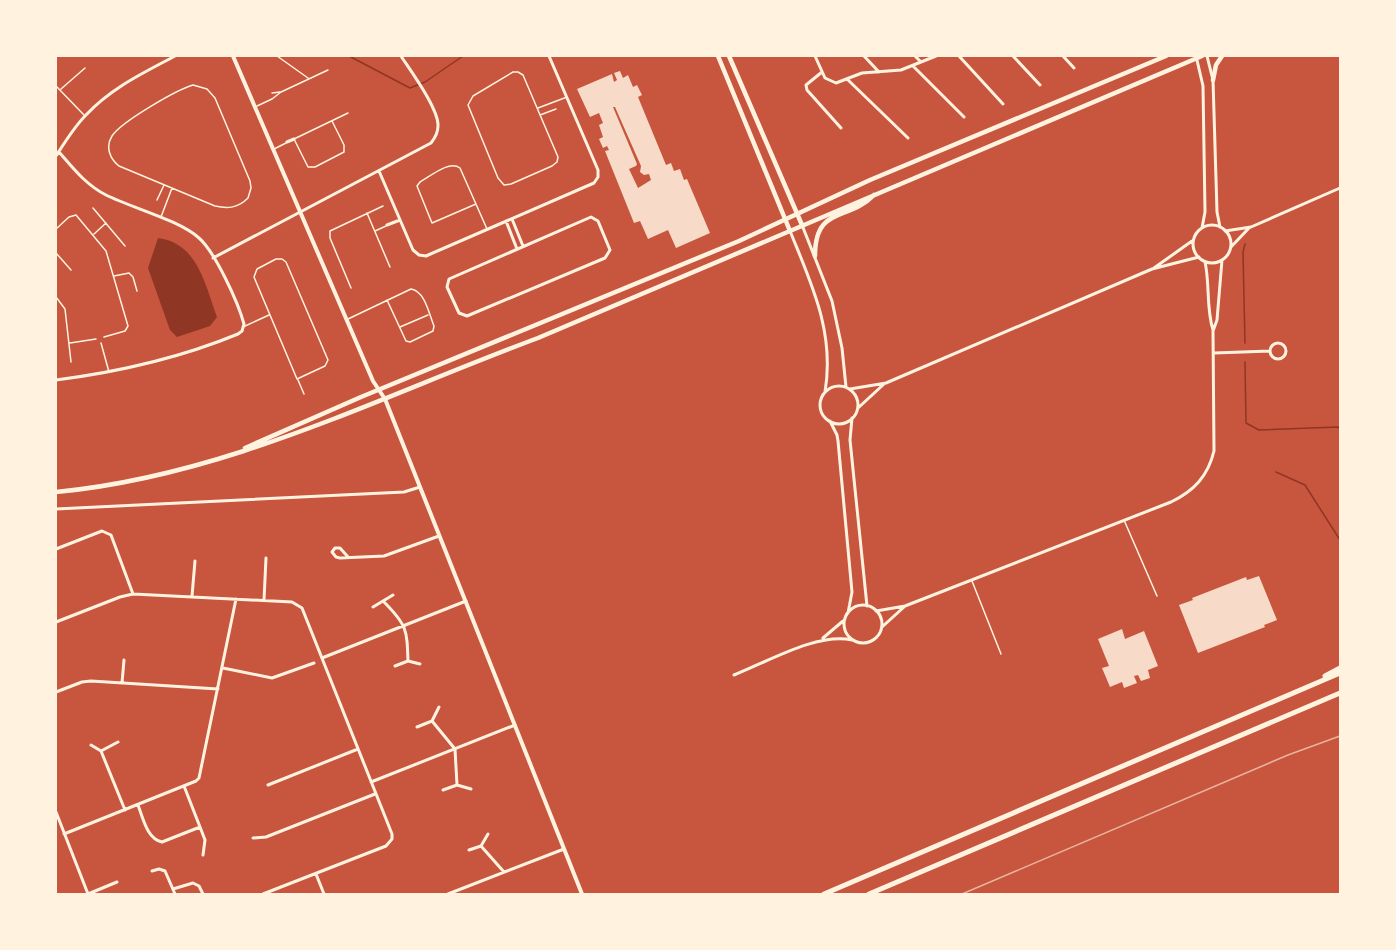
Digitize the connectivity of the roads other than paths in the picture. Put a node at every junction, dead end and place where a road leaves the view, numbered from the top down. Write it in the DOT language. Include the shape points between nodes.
graph roads {
  1 [pos="175,56"];
  2 [pos="233,56"];
  3 [pos="277,56"];
  4 [pos="401,56"];
  5 [pos="549,56"];
  6 [pos="718,56"];
  7 [pos="729,56"];
  8 [pos="815,56"];
  9 [pos="864,56"];
  10 [pos="915,56"];
  11 [pos="936,56"];
  12 [pos="959,56"];
  13 [pos="1013,56"];
  14 [pos="1063,56"];
  15 [pos="1166,56"];
  16 [pos="1198,56"];
  17 [pos="1208,56"];
  18 [pos="1222,56"];
  19 [pos="921,62"];
  20 [pos="913,66"];
  21 [pos="85,68"];
  22 [pos="1074,68"];
  23 [pos="328,70"];
  24 [pos="822,72"];
  25 [pos="879,72"];
  26 [pos="310,78"];
  27 [pos="847,79"];
  28 [pos="1213,80"];
  29 [pos="1040,85"];
  30 [pos="56,86"];
  31 [pos="61,90"];
  32 [pos="281,92"];
  33 [pos="272,93"];
  34 [pos="567,97"];
  35 [pos="1003,104"];
  36 [pos="255,107"];
  37 [pos="537,109"];
  38 [pos="556,109"];
  39 [pos="348,113"];
  40 [pos="84,116"];
  41 [pos="540,116"];
  42 [pos="964,117"];
  43 [pos="332,121"];
  44 [pos="841,128"];
  45 [pos="908,138"];
  46 [pos="294,139"];
  47 [pos="287,142"];
  48 [pos="56,147"];
  49 [pos="273,149"];
  50 [pos="59,151"];
  51 [pos="56,156"];
  52 [pos="379,171"];
  53 [pos="164,184"];
  54 [pos="172,187"];
  55 [pos="1341,188"];
  56 [pos="876,193"];
  57 [pos="158,200"];
  58 [pos="476,204"];
  59 [pos="382,206"];
  60 [pos="93,208"];
  61 [pos="300,213"];
  62 [pos="367,213"];
  63 [pos="798,214"];
  64 [pos="160,218"];
  65 [pos="512,219"];
  66 [pos="400,220"];
  67 [pos="785,220"];
  68 [pos="506,221"];
  69 [pos="106,223"];
  70 [pos="387,225"];
  71 [pos="802,225"];
  72 [pos="1251,227"];
  73 [pos="1202,228"];
  74 [pos="1220,228"];
  75 [pos="56,229"];
  76 [pos="487,229"];
  77 [pos="375,231"];
  78 [pos="790,231"];
  79 [pos="1225,231"];
  80 [pos="93,234"];
  81 [pos="1194,240"];
  82 [pos="125,246"];
  83 [pos="523,246"];
  84 [pos="1230,248"];
  85 [pos="517,249"];
  86 [pos="56,253"];
  87 [pos="815,256"];
  88 [pos="1199,257"];
  89 [pos="213,258"];
  90 [pos="1222,260"];
  91 [pos="1205,261"];
  92 [pos="390,267"];
  93 [pos="1152,269"];
  94 [pos="71,270"];
  95 [pos="113,277"];
  96 [pos="351,288"];
  97 [pos="137,291"];
  98 [pos="56,297"];
  99 [pos="387,300"];
  100 [pos="270,314"];
  101 [pos="429,315"];
  102 [pos="347,320"];
  103 [pos="243,327"];
  104 [pos="399,328"];
  105 [pos="1213,331"];
  106 [pos="104,337"];
  107 [pos="96,339"];
  108 [pos="69,343"];
  109 [pos="101,343"];
  110 [pos="1269,351"];
  111 [pos="1214,353"];
  112 [pos="71,362"];
  113 [pos="110,373"];
  114 [pos="297,379"];
  115 [pos="56,381"];
  116 [pos="885,383"];
  117 [pos="848,388"];
  118 [pos="378,390"];
  119 [pos="825,393"];
  120 [pos="304,394"];
  121 [pos="385,399"];
  122 [pos="858,408"];
  123 [pos="852,418"];
  124 [pos="830,421"];
  125 [pos="226,457"];
  126 [pos="420,486"];
  127 [pos="56,492"];
  128 [pos="56,509"];
  129 [pos="1124,519"];
  130 [pos="440,536"];
  131 [pos="56,549"];
  132 [pos="348,557"];
  133 [pos="266,558"];
  134 [pos="195,561"];
  135 [pos="972,580"];
  136 [pos="133,594"];
  137 [pos="393,595"];
  138 [pos="192,596"];
  139 [pos="1157,596"];
  140 [pos="236,599"];
  141 [pos="264,600"];
  142 [pos="466,601"];
  143 [pos="384,602"];
  144 [pos="867,606"];
  145 [pos="906,606"];
  146 [pos="373,607"];
  147 [pos="876,611"];
  148 [pos="848,613"];
  149 [pos="844,620"];
  150 [pos="56,622"];
  151 [pos="404,626"];
  152 [pos="881,628"];
  153 [pos="822,640"];
  154 [pos="852,640"];
  155 [pos="1001,654"];
  156 [pos="322,658"];
  157 [pos="124,660"];
  158 [pos="408,661"];
  159 [pos="314,663"];
  160 [pos="420,664"];
  161 [pos="395,666"];
  162 [pos="223,668"];
  163 [pos="1341,668"];
  164 [pos="1341,673"];
  165 [pos="734,675"];
  166 [pos="122,683"];
  167 [pos="218,689"];
  168 [pos="1298,691"];
  169 [pos="56,692"];
  170 [pos="1341,695"];
  171 [pos="439,707"];
  172 [pos="432,721"];
  173 [pos="515,725"];
  174 [pos="417,727"];
  175 [pos="118,742"];
  176 [pos="91,745"];
  177 [pos="358,749"];
  178 [pos="455,749"];
  179 [pos="101,751"];
  180 [pos="371,782"];
  181 [pos="268,785"];
  182 [pos="457,785"];
  183 [pos="184,786"];
  184 [pos="471,789"];
  185 [pos="443,790"];
  186 [pos="376,794"];
  187 [pos="138,805"];
  188 [pos="125,810"];
  189 [pos="56,812"];
  190 [pos="200,827"];
  191 [pos="64,834"];
  192 [pos="488,834"];
  193 [pos="253,838"];
  194 [pos="481,846"];
  195 [pos="564,849"];
  196 [pos="469,850"];
  197 [pos="202,855"];
  198 [pos="152,871"];
  199 [pos="504,872"];
  200 [pos="316,874"];
  201 [pos="117,882"];
  202 [pos="173,889"];
  203 [pos="88,894"];
  204 [pos="175,894"];
  205 [pos="203,894"];
  206 [pos="263,894"];
  207 [pos="324,894"];
  208 [pos="448,894"];
  209 [pos="582,894"];
  210 [pos="824,894"];
  211 [pos="869,894"];
  1 -- 40 [label="street" via="121,85"];
  2 -- 36 [label="street"];
  3 -- 26 [label="lane"];
  4 -- 52 [label="street" via="424,91 438,127 434,139 426,146"];
  5 -- 34 [label="street"];
  6 -- 67 [label="main road"];
  7 -- 63 [label="main road"];
  8 -- 24 [label="street"];
  9 -- 25 [label="street"];
  10 -- 19 [label="street"];
  11 -- 19 [label="street"];
  12 -- 35 [label="street"];
  13 -- 29 [label="street"];
  14 -- 22 [label="street"];
  15 -- 63 [label="main road"];
  16 -- 56 [label="main road"];
  16 -- 73 [label="street" via="1203,86"];
  17 -- 28 [label="street"];
  18 -- 28 [label="main road"];
  19 -- 20 [label="street"];
  20 -- 25 [label="street"];
  20 -- 42 [label="street"];
  21 -- 31 [label="lane"];
  23 -- 26 [label="lane"];
  24 -- 27 [label="street" via="833,83"];
  24 -- 44 [label="street" via="808,82 807,90"];
  25 -- 27 [label="street"];
  26 -- 32 [label="lane"];
  27 -- 45 [label="street"];
  28 -- 74 [label="street"];
  30 -- 31 [label="lane"];
  31 -- 40 [label="lane"];
  32 -- 33 [label="lane"];
  32 -- 36 [label="lane"];
  34 -- 37 [label="lane"];
  34 -- 65 [label="street" via="598,177 592,184"];
  36 -- 49 [label="street"];
  37 -- 41 [label="lane"];
  37 -- 41 [label="lane" via="523,75 518,72 473,96 468,105 501,184 511,184 557,162"];
  38 -- 41 [label="lane"];
  39 -- 43 [label="lane"];
  40 -- 50 [label="street"];
  43 -- 46 [label="lane"];
  43 -- 46 [label="lane" via="345,150 315,167 305,164"];
  46 -- 47 [label="street"];
  47 -- 49 [label="lane"];
  48 -- 50 [label="lane"];
  49 -- 61 [label="street"];
  50 -- 51 [label="street"];
  50 -- 64 [label="street" via="91,186"];
  52 -- 61 [label="street"];
  52 -- 66 [label="street"];
  53 -- 54 [label="lane"];
  53 -- 54 [label="lane" via="119,166 110,156 110,139 143,111 187,87 207,89 215,98 250,181 249,195 227,208"];
  53 -- 57 [label="lane"];
  54 -- 64 [label="lane"];
  55 -- 72 [label="street"];
  56 -- 71 [label="main road"];
  56 -- 87 [label="main road" via="826,222 816,236"];
  58 -- 58 [label="lane" via="456,165 417,186 432,223"];
  58 -- 76 [label="lane"];
  59 -- 62 [label="lane"];
  60 -- 69 [label="lane"];
  61 -- 89 [label="street"];
  61 -- 102 [label="street"];
  62 -- 77 [label="lane"];
  62 -- 96 [label="lane" via="329,233"];
  63 -- 67 [label="main road"];
  63 -- 71 [label="main road"];
  64 -- 89 [label="street" via="194,234"];
  65 -- 68 [label="street"];
  65 -- 83 [label="street"];
  66 -- 70 [label="street"];
  66 -- 76 [label="street" via="413,250 421,256"];
  67 -- 78 [label="main road"];
  67 -- 118 [label="main road"];
  68 -- 76 [label="street"];
  68 -- 85 [label="street"];
  69 -- 80 [label="lane"];
  69 -- 82 [label="lane"];
  70 -- 77 [label="lane"];
  71 -- 78 [label="main road"];
  71 -- 87 [label="street"];
  72 -- 79 [label="street"];
  72 -- 84 [label="street"];
  73 -- 74 [label="street"];
  73 -- 81 [label="street"];
  74 -- 79 [label="street"];
  75 -- 80 [label="lane" via="76,215"];
  77 -- 92 [label="lane"];
  78 -- 119 [label="street" via="818,299 829,358"];
  78 -- 121 [label="main road"];
  79 -- 84 [label="street"];
  80 -- 95 [label="lane" via="106,251"];
  81 -- 88 [label="street"];
  81 -- 93 [label="street"];
  83 -- 85 [label="street"];
  83 -- 85 [label="street" via="591,217 598,221 610,253 467,316 459,314 447,286 449,279"];
  84 -- 90 [label="street"];
  86 -- 94 [label="lane"];
  87 -- 117 [label="street" via="832,301"];
  88 -- 91 [label="street"];
  88 -- 93 [label="street"];
  89 -- 103 [label="street"];
  90 -- 91 [label="street"];
  90 -- 105 [label="street"];
  91 -- 105 [label="street"];
  93 -- 116 [label="street"];
  95 -- 97 [label="lane" via="129,273"];
  95 -- 106 [label="lane" via="128,328"];
  98 -- 108 [label="lane" via="65,309"];
  99 -- 101 [label="lane" via="414,289 420,293"];
  99 -- 102 [label="lane"];
  99 -- 104 [label="lane"];
  100 -- 103 [label="lane"];
  100 -- 114 [label="lane"];
  100 -- 114 [label="lane" via="254,275 257,269 282,259 328,360 325,366"];
  101 -- 104 [label="lane"];
  101 -- 104 [label="lane" via="433,331 410,342"];
  102 -- 118 [label="street"];
  103 -- 113 [label="street" via="238,334 201,348"];
  105 -- 111 [label="street"];
  107 -- 108 [label="lane"];
  108 -- 112 [label="lane"];
  109 -- 113 [label="lane"];
  110 -- 110 [label="street" via="1278,343 1286,351 1278,359"];
  110 -- 111 [label="street"];
  111 -- 129 [label="street" via="1215,441 1206,473 1182,496"];
  113 -- 115 [label="street"];
  114 -- 120 [label="lane"];
  116 -- 117 [label="street"];
  116 -- 122 [label="street"];
  117 -- 119 [label="street" via="836,386"];
  117 -- 122 [label="street" via="856,396"];
  118 -- 121 [label="street"];
  118 -- 125 [label="main road"];
  119 -- 124 [label="street" via="821,411"];
  121 -- 125 [label="main road"];
  121 -- 126 [label="street"];
  122 -- 123 [label="street"];
  123 -- 124 [label="street" via="842,423"];
  123 -- 144 [label="street" via="850,440"];
  124 -- 148 [label="street" via="838,441 852,592"];
  125 -- 127 [label="main road" via="136,481"];
  126 -- 128 [label="street" via="404,492"];
  126 -- 130 [label="street"];
  129 -- 135 [label="street"];
  129 -- 139 [label="lane"];
  130 -- 132 [label="street" via="384,556"];
  130 -- 142 [label="street"];
  131 -- 136 [label="street" via="107,532"];
  132 -- 132 [label="street" via="340,548 332,552 336,557"];
  133 -- 141 [label="street"];
  134 -- 138 [label="street"];
  135 -- 145 [label="street"];
  135 -- 155 [label="lane"];
  136 -- 138 [label="street"];
  136 -- 150 [label="street"];
  137 -- 143 [label="street"];
  138 -- 140 [label="street"];
  140 -- 141 [label="street"];
  140 -- 162 [label="street"];
  141 -- 156 [label="street" via="298,604"];
  142 -- 151 [label="street"];
  142 -- 173 [label="street"];
  143 -- 146 [label="street"];
  143 -- 151 [label="street"];
  144 -- 147 [label="street"];
  144 -- 148 [label="street"];
  145 -- 147 [label="street"];
  145 -- 152 [label="street"];
  147 -- 152 [label="street"];
  148 -- 149 [label="street"];
  149 -- 153 [label="street"];
  149 -- 154 [label="street"];
  151 -- 156 [label="street"];
  151 -- 158 [label="street"];
  152 -- 154 [label="street" via="868,643"];
  153 -- 154 [label="street"];
  153 -- 165 [label="street"];
  156 -- 177 [label="street"];
  157 -- 166 [label="street"];
  158 -- 160 [label="street"];
  158 -- 161 [label="street"];
  159 -- 162 [label="street" via="272,678"];
  162 -- 167 [label="street"];
  163 -- 168 [label="highway"];
  164 -- 168 [label="highway"];
  166 -- 167 [label="street"];
  166 -- 169 [label="street" via="86,681"];
  167 -- 183 [label="street" via="201,774"];
  168 -- 210 [label="highway"];
  170 -- 211 [label="highway"];
  171 -- 172 [label="street"];
  172 -- 174 [label="street"];
  172 -- 178 [label="street"];
  173 -- 178 [label="street"];
  173 -- 195 [label="street"];
  175 -- 179 [label="street"];
  176 -- 179 [label="street"];
  177 -- 180 [label="street"];
  177 -- 181 [label="street"];
  178 -- 180 [label="street"];
  178 -- 182 [label="street"];
  179 -- 188 [label="street"];
  180 -- 186 [label="street"];
  182 -- 184 [label="street"];
  182 -- 185 [label="street"];
  183 -- 187 [label="street"];
  183 -- 190 [label="street"];
  186 -- 193 [label="street" via="266,837"];
  186 -- 200 [label="street" via="392,834 391,841"];
  187 -- 188 [label="street"];
  187 -- 190 [label="street" via="148,831 158,842"];
  188 -- 191 [label="street"];
  189 -- 191 [label="street"];
  190 -- 197 [label="street" via="205,840"];
  191 -- 203 [label="street"];
  192 -- 194 [label="street"];
  194 -- 196 [label="street"];
  194 -- 199 [label="street"];
  195 -- 199 [label="street"];
  195 -- 209 [label="street"];
  198 -- 202 [label="street" via="165,871"];
  199 -- 208 [label="street"];
  200 -- 206 [label="street"];
  200 -- 207 [label="street"];
  201 -- 203 [label="street"];
  202 -- 204 [label="street"];
  202 -- 205 [label="street" via="193,883 200,886"];
}
